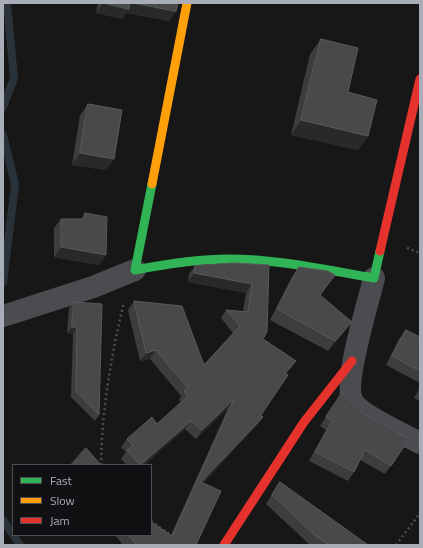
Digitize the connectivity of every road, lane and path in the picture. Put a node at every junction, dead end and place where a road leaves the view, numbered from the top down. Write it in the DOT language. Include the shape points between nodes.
graph roads {
  1 [pos="187,3"];
  2 [pos="420,79"];
  3 [pos="135,270"];
  4 [pos="374,278"];
  5 [pos="3,316"];
  6 [pos="352,361"];
  7 [pos="420,443"];
  8 [pos="101,464"];
  9 [pos="420,513"];
  10 [pos="152,522"];
  11 [pos="178,539"];
  12 [pos="224,545"];
  13 [pos="396,545"];
  1 -- 3 [label="street"];
  2 -- 4 [label="street"];
  3 -- 4 [label="street" via="169,264 230,260 285,264"];
  3 -- 5 [label="street" via="93,287"];
  3 -- 8 [label="path" via="125,296 112,353 102,421"];
  4 -- 6 [label="street"];
  6 -- 7 [label="street" via="350,396 358,407"];
  6 -- 12 [label="street" via="304,422"];
  9 -- 13 [label="path"];
  10 -- 11 [label="path"];
}
